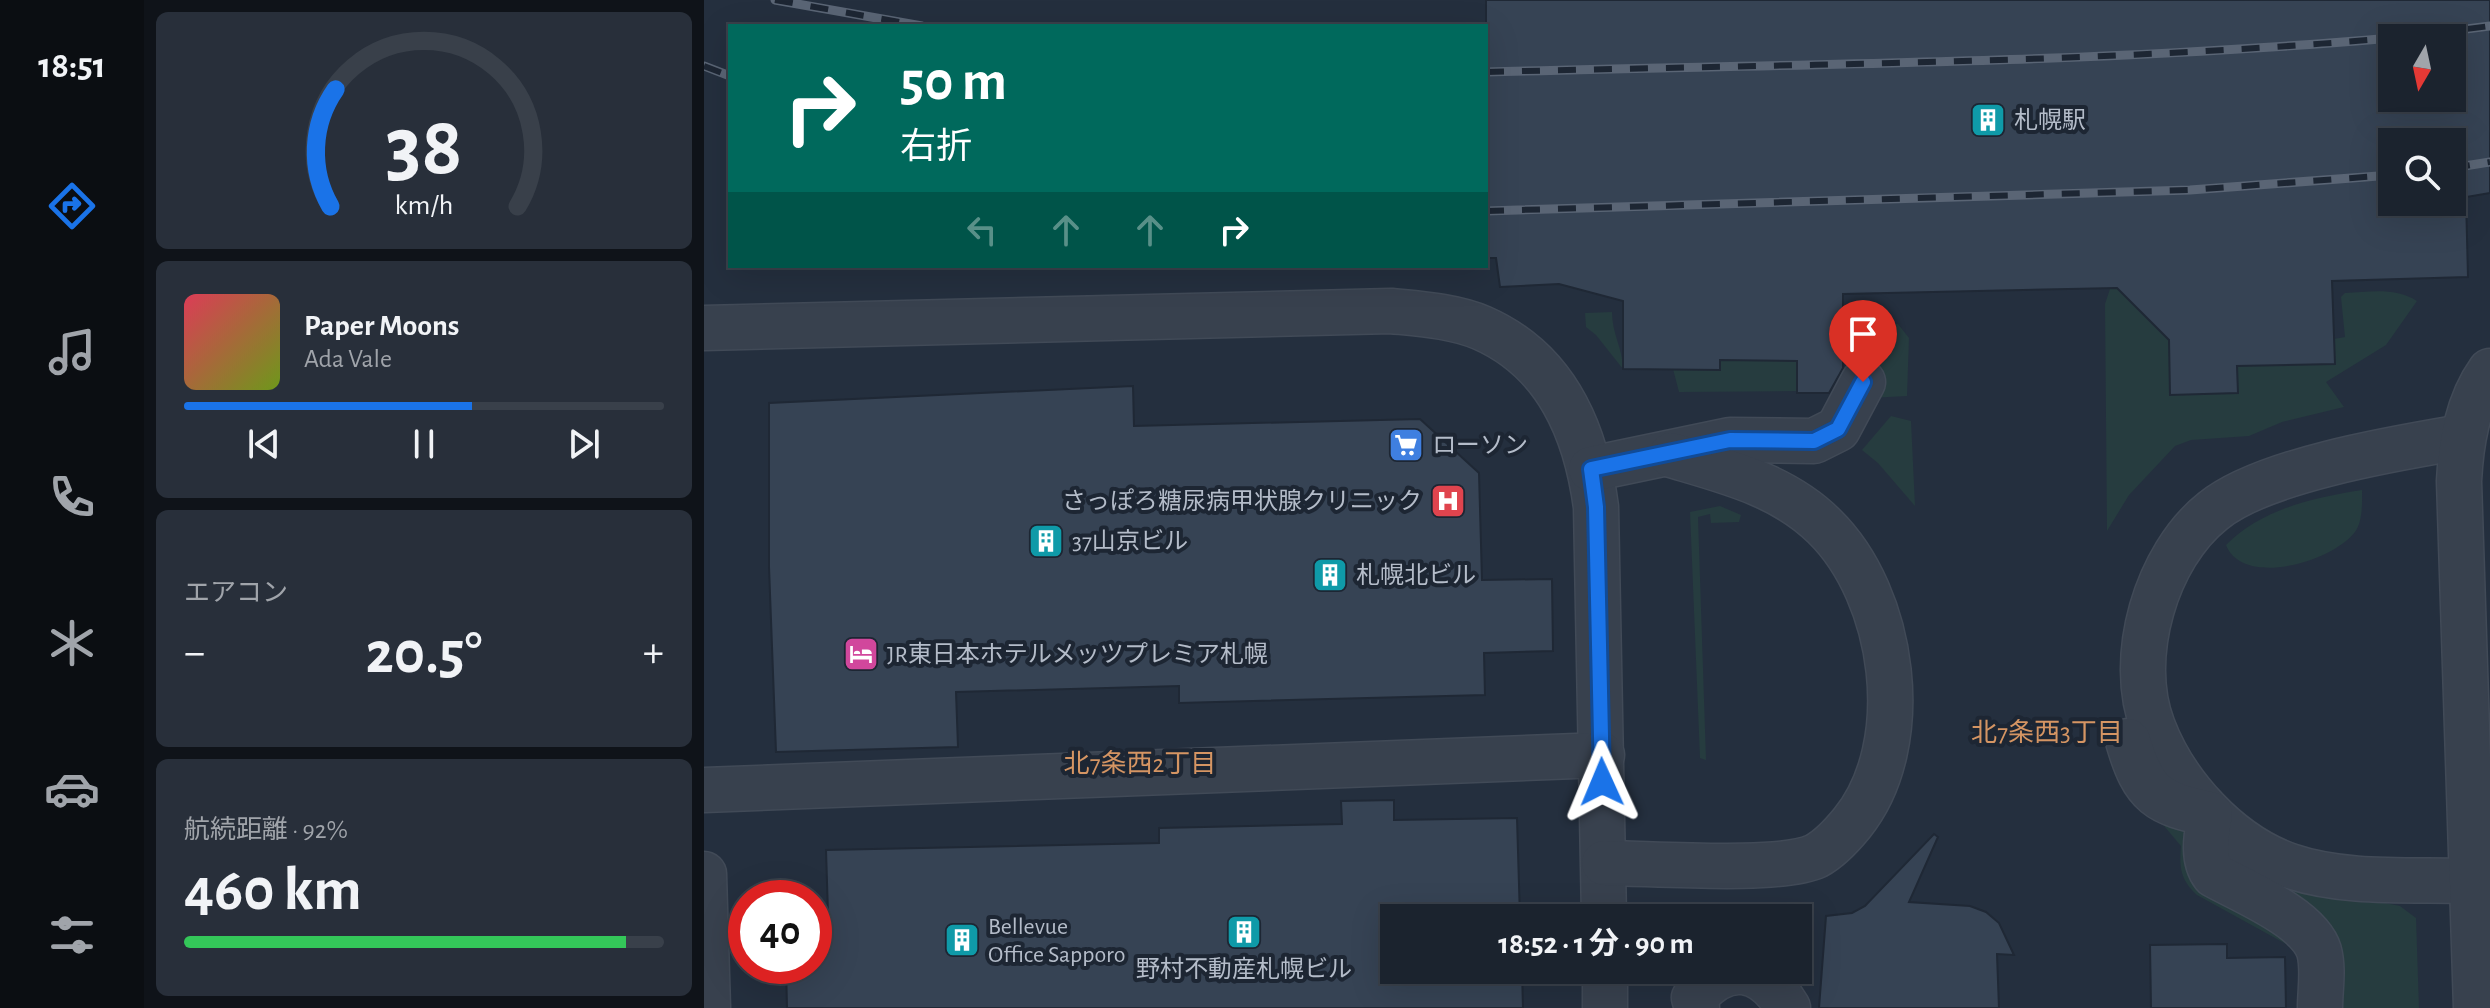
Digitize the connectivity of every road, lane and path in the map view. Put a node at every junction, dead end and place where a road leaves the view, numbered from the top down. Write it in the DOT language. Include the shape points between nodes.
graph roads {
  1 [pos="704,328"];
  2 [pos="2490,371"];
  3 [pos="1863,382"];
  4 [pos="2462,437"];
  5 [pos="1671,455"];
  6 [pos="1591,469"];
  7 [pos="2479,739"];
  8 [pos="1602,755"];
  9 [pos="704,790"];
  10 [pos="2210,814"];
  11 [pos="1604,863"];
  12 [pos="704,874"];
  13 [pos="2471,881"];
  14 [pos="1604,904"];
  15 [pos="1605,984"];
  16 [pos="708,1008"];
  17 [pos="1605,1008"];
  18 [pos="1697,1008"];
  19 [pos="1788,1008"];
  20 [pos="2320,1008"];
  21 [pos="2476,1008"];
  1 -- 6 [label="street" via="1391,311 1446,318 1482,328 1545,375 1571,415"];
  2 -- 4 [label="street"];
  3 -- 5 [label="street" via="1838,429 1814,441 1730,440"];
  4 -- 7 [label="street" via="2459,481"];
  4 -- 10 [label="street" via="2385,450 2272,482 2232,499 2197,526 2152,603 2144,687 2151,724 2176,771"];
  5 -- 6 [label="street"];
  5 -- 11 [label="street" via="1745,477 1787,497 1825,526 1854,565 1888,654 1890,725 1881,772 1862,810 1816,856 1775,864"];
  6 -- 8 [label="street"];
  7 -- 13 [label="street"];
  8 -- 9 [label="street"];
  8 -- 11 [label="street"];
  10 -- 13 [label="street" via="2248,844 2289,866 2339,877"];
  10 -- 20 [label="street" via="2207,866 2311,935 2320,961"];
  11 -- 14 [label="street"];
  12 -- 16 [label="street"];
  13 -- 21 [label="street"];
  15 -- 17 [label="street"];
  18 -- 19 [label="street" via="1694,998 1707,982 1741,973 1759,974"];
}
